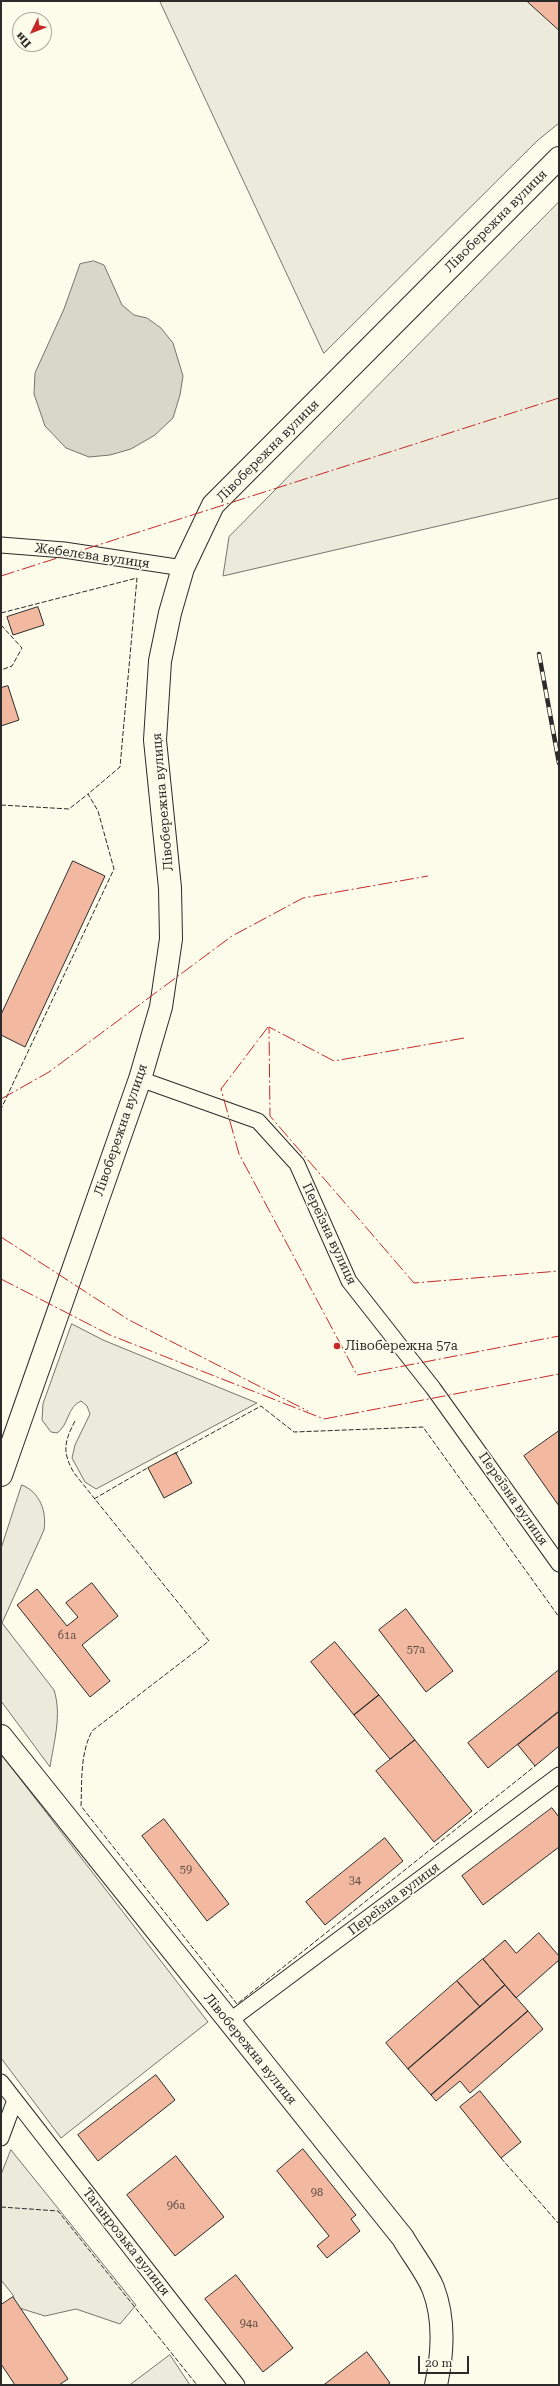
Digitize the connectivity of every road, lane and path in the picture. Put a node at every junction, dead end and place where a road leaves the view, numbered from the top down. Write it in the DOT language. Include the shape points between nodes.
graph roads {
  1 [pos="559,158"];
  2 [pos="1,545"];
  3 [pos="183,568"];
  4 [pos="140,1079"];
  5 [pos="1,1475"];
  6 [pos="559,1564"];
  7 [pos="1,1736"];
  8 [pos="559,1775"];
  9 [pos="228,2022"];
  10 [pos="1,2082"];
  11 [pos="15,2100"];
  12 [pos="1,2138"];
  13 [pos="236,2385"];
  14 [pos="436,2385"];
  1 -- 3 [label="main road, Лівобережна вулиця" via="214,505"];
  2 -- 3 [label="street, Жебелєва вулиця" via="64,550"];
  3 -- 4 [label="main road, Лівобережна вулиця" via="160,661 155,740 170,888 171,939 161,1007"];
  4 -- 5 [label="main road, Лівобережна вулиця"];
  4 -- 6 [label="street, Переїзна вулиця" via="258,1121 296,1164 349,1281 434,1388"];
  7 -- 9 [label="main road, Лівобережна вулиця"];
  8 -- 9 [label="street, Переїзна вулиця"];
  9 -- 14 [label="main road, Лівобережна вулиця" via="402,2238 433,2287 441,2318 442,2355"];
  10 -- 11 [label="street, Таганрозька вулиця"];
  11 -- 12 [label="street"];
  11 -- 13 [label="street, Таганрозька вулиця"];
}
